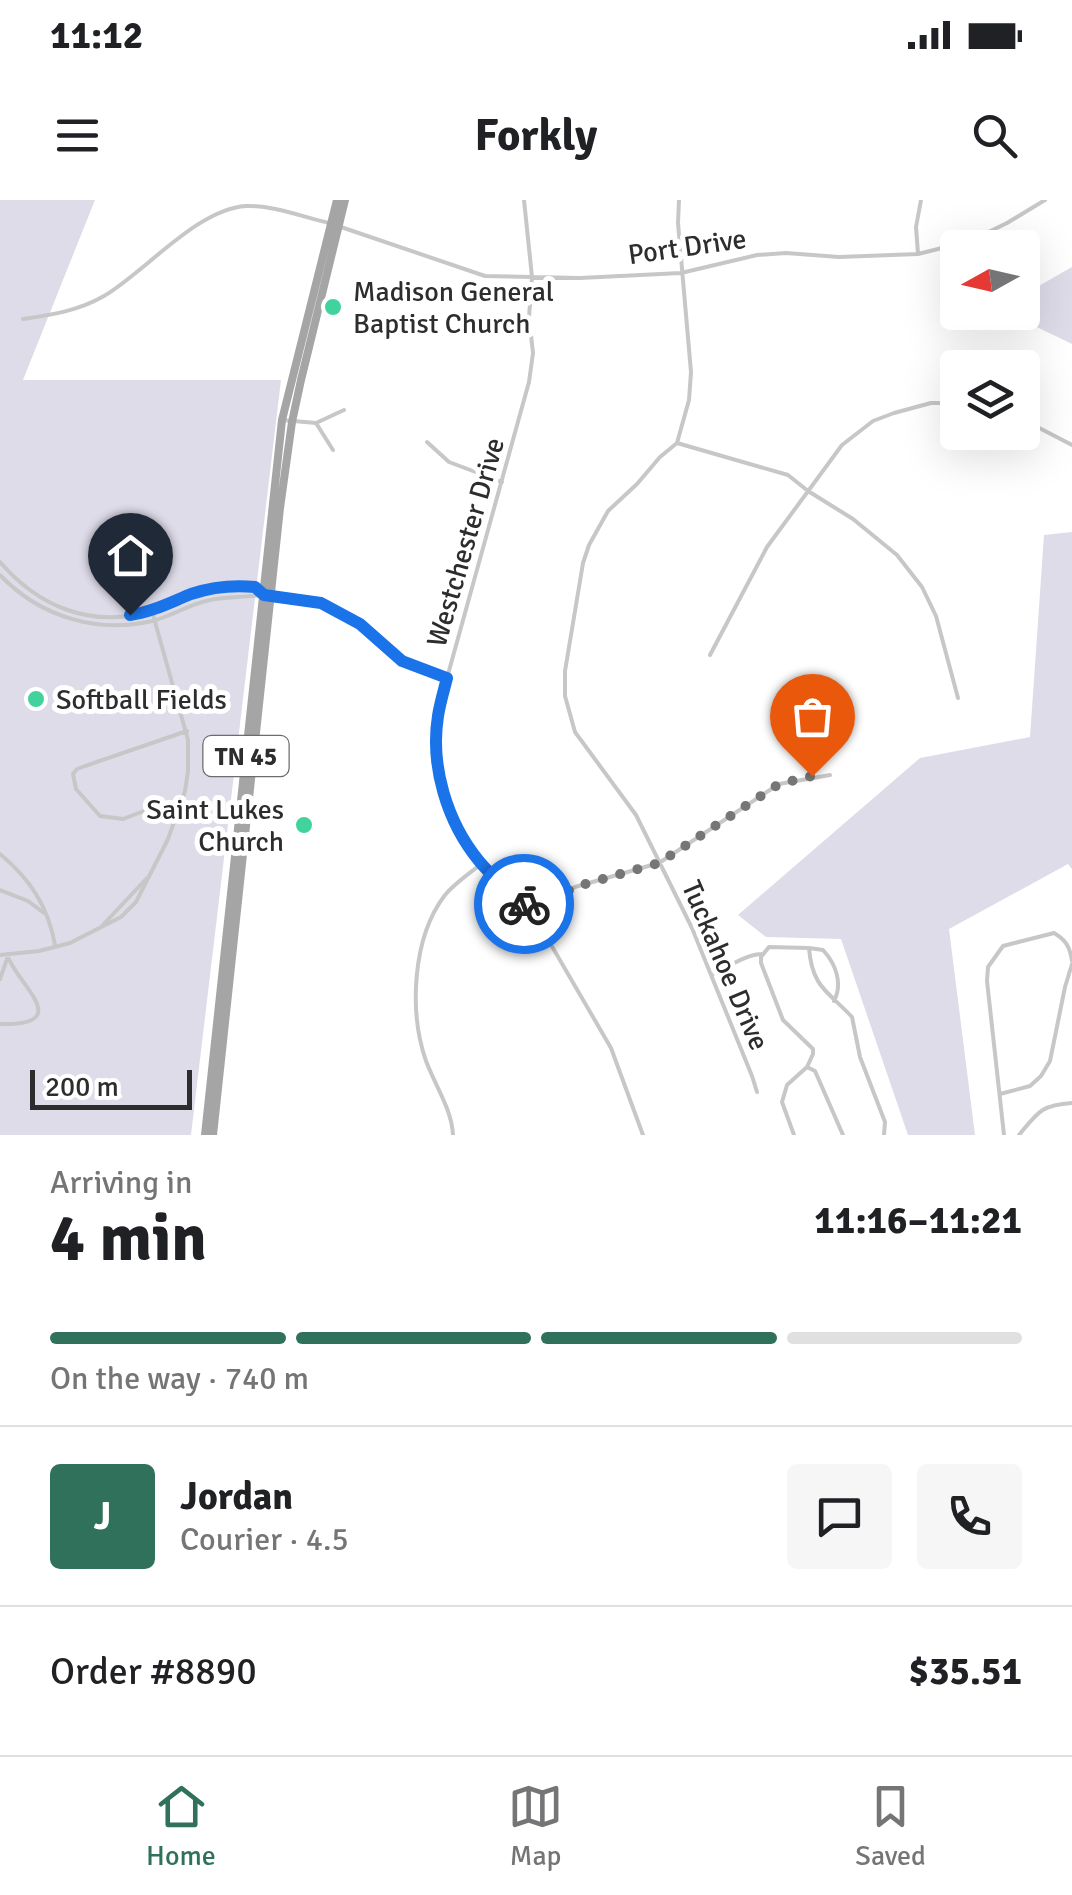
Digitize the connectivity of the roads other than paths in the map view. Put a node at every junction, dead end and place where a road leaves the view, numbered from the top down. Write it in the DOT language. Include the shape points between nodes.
graph roads {
  1 [pos="337,200"];
  2 [pos="345,200"];
  3 [pos="524,200"];
  4 [pos="679,200"];
  5 [pos="922,200"];
  6 [pos="1045,200"];
  7 [pos="335,225"];
  8 [pos="918,254"];
  9 [pos="681,273"];
  10 [pos="532,277"];
  11 [pos="23,320"];
  12 [pos="940,403"];
  13 [pos="344,410"];
  14 [pos="287,421"];
  15 [pos="316,423"];
  16 [pos="1040,429"];
  17 [pos="427,442"];
  18 [pos="676,442"];
  19 [pos="1072,445"];
  20 [pos="332,450"];
  21 [pos="502,482"];
  22 [pos="808,491"];
  23 [pos="0,562"];
  24 [pos="0,575"];
  25 [pos="267,595"];
  26 [pos="152,611"];
  27 [pos="155,620"];
  28 [pos="710,655"];
  29 [pos="447,678"];
  30 [pos="958,698"];
  31 [pos="186,731"];
  32 [pos="830,775"];
  33 [pos="181,806"];
  34 [pos="0,854"];
  35 [pos="659,863"];
  36 [pos="481,864"];
  37 [pos="152,872"];
  38 [pos="0,890"];
  39 [pos="532,912"];
  40 [pos="48,916"];
  41 [pos="100,930"];
  42 [pos="56,948"];
  43 [pos="810,948"];
  44 [pos="7,954"];
  45 [pos="763,954"];
  46 [pos="0,955"];
  47 [pos="1072,963"];
  48 [pos="711,975"];
  49 [pos="0,979"];
  50 [pos="834,1002"];
  51 [pos="0,1024"];
  52 [pos="807,1067"];
  53 [pos="757,1092"];
  54 [pos="1000,1094"];
  55 [pos="1072,1103"];
  56 [pos="205,1135"];
  57 [pos="214,1135"];
  58 [pos="453,1135"];
  59 [pos="643,1135"];
  60 [pos="794,1135"];
  61 [pos="844,1135"];
  62 [pos="884,1135"];
  63 [pos="1004,1135"];
  64 [pos="1020,1135"];
  1 -- 7 [label="main road, TN 45"];
  2 -- 7 [label="main road, TN 45"];
  3 -- 10 [label="street, Westchester Drive"];
  4 -- 9 [label="street, Tuckahoe Drive"];
  5 -- 8 [label="street"];
  6 -- 8 [label="street, Port Drive" via="970,241"];
  7 -- 10 [label="street, Port Drive" via="485,276"];
  7 -- 11 [label="street, Port Drive" via="261,208 227,210 91,303"];
  7 -- 14 [label="main road, TN 45"];
  8 -- 9 [label="street, Port Drive" via="786,253"];
  9 -- 10 [label="street, Port Drive"];
  9 -- 18 [label="street, Tuckahoe Drive" via="690,372"];
  10 -- 21 [label="street, Westchester Drive" via="529,382"];
  12 -- 22 [label="street" via="873,421 842,445"];
  13 -- 15 [label="street"];
  14 -- 15 [label="street"];
  14 -- 25 [label="main road, TN 45"];
  15 -- 20 [label="street"];
  16 -- 19 [label="street"];
  17 -- 21 [label="street" via="450,462"];
  18 -- 22 [label="street" via="788,475"];
  18 -- 35 [label="street, Tuckahoe Drive" via="608,511 589,545 565,671 575,732 636,815"];
  21 -- 29 [label="street, Westchester Drive"];
  22 -- 28 [label="street" via="767,546"];
  22 -- 30 [label="street" via="860,524 915,577 936,616"];
  23 -- 26 [label="street" via="27,590 64,608 103,616"];
  24 -- 27 [label="street" via="61,616 106,625"];
  25 -- 26 [label="street" via="255,587 224,587"];
  25 -- 27 [label="street" via="207,600"];
  25 -- 29 [label="street" via="321,603 360,624 402,661"];
  25 -- 56 [label="main road, TN 45"];
  25 -- 57 [label="main road, TN 45"];
  26 -- 27 [label="street"];
  27 -- 31 [label="street"];
  29 -- 36 [label="street, Westchester Drive" via="438,716 440,779 456,824"];
  31 -- 33 [label="street"];
  31 -- 33 [label="street" via="73,774 84,800 110,819"];
  32 -- 35 [label="street" via="779,784"];
  33 -- 37 [label="street"];
  34 -- 40 [label="street" via="30,882"];
  35 -- 39 [label="street" via="575,887"];
  35 -- 48 [label="street, Tuckahoe Drive"];
  36 -- 39 [label="street, Westchester Drive"];
  36 -- 58 [label="street" via="447,892 418,954 424,1057"];
  37 -- 41 [label="street"];
  37 -- 41 [label="street" via="128,912"];
  38 -- 40 [label="street"];
  39 -- 59 [label="street, Westchester Drive" via="611,1048"];
  40 -- 42 [label="street"];
  41 -- 42 [label="street"];
  42 -- 44 [label="street"];
  43 -- 45 [label="street" via="773,946"];
  43 -- 50 [label="street" via="818,982"];
  43 -- 50 [label="street" via="824,950 834,965"];
  44 -- 46 [label="street"];
  44 -- 49 [label="street"];
  44 -- 51 [label="street" via="36,1000 37,1013 26,1022"];
  45 -- 48 [label="street"];
  45 -- 52 [label="street" via="782,1020 813,1049"];
  47 -- 54 [label="street" via="1042,1076"];
  47 -- 54 [label="street" via="1066,942 1054,933 1003,946 988,968"];
  48 -- 53 [label="street, Tuckahoe Drive"];
  50 -- 62 [label="street" via="852,1017 860,1058 886,1122"];
  52 -- 60 [label="street" via="787,1086 782,1102"];
  52 -- 61 [label="street" via="815,1071"];
  54 -- 63 [label="street"];
  55 -- 64 [label="street" via="1041,1109"];
}
